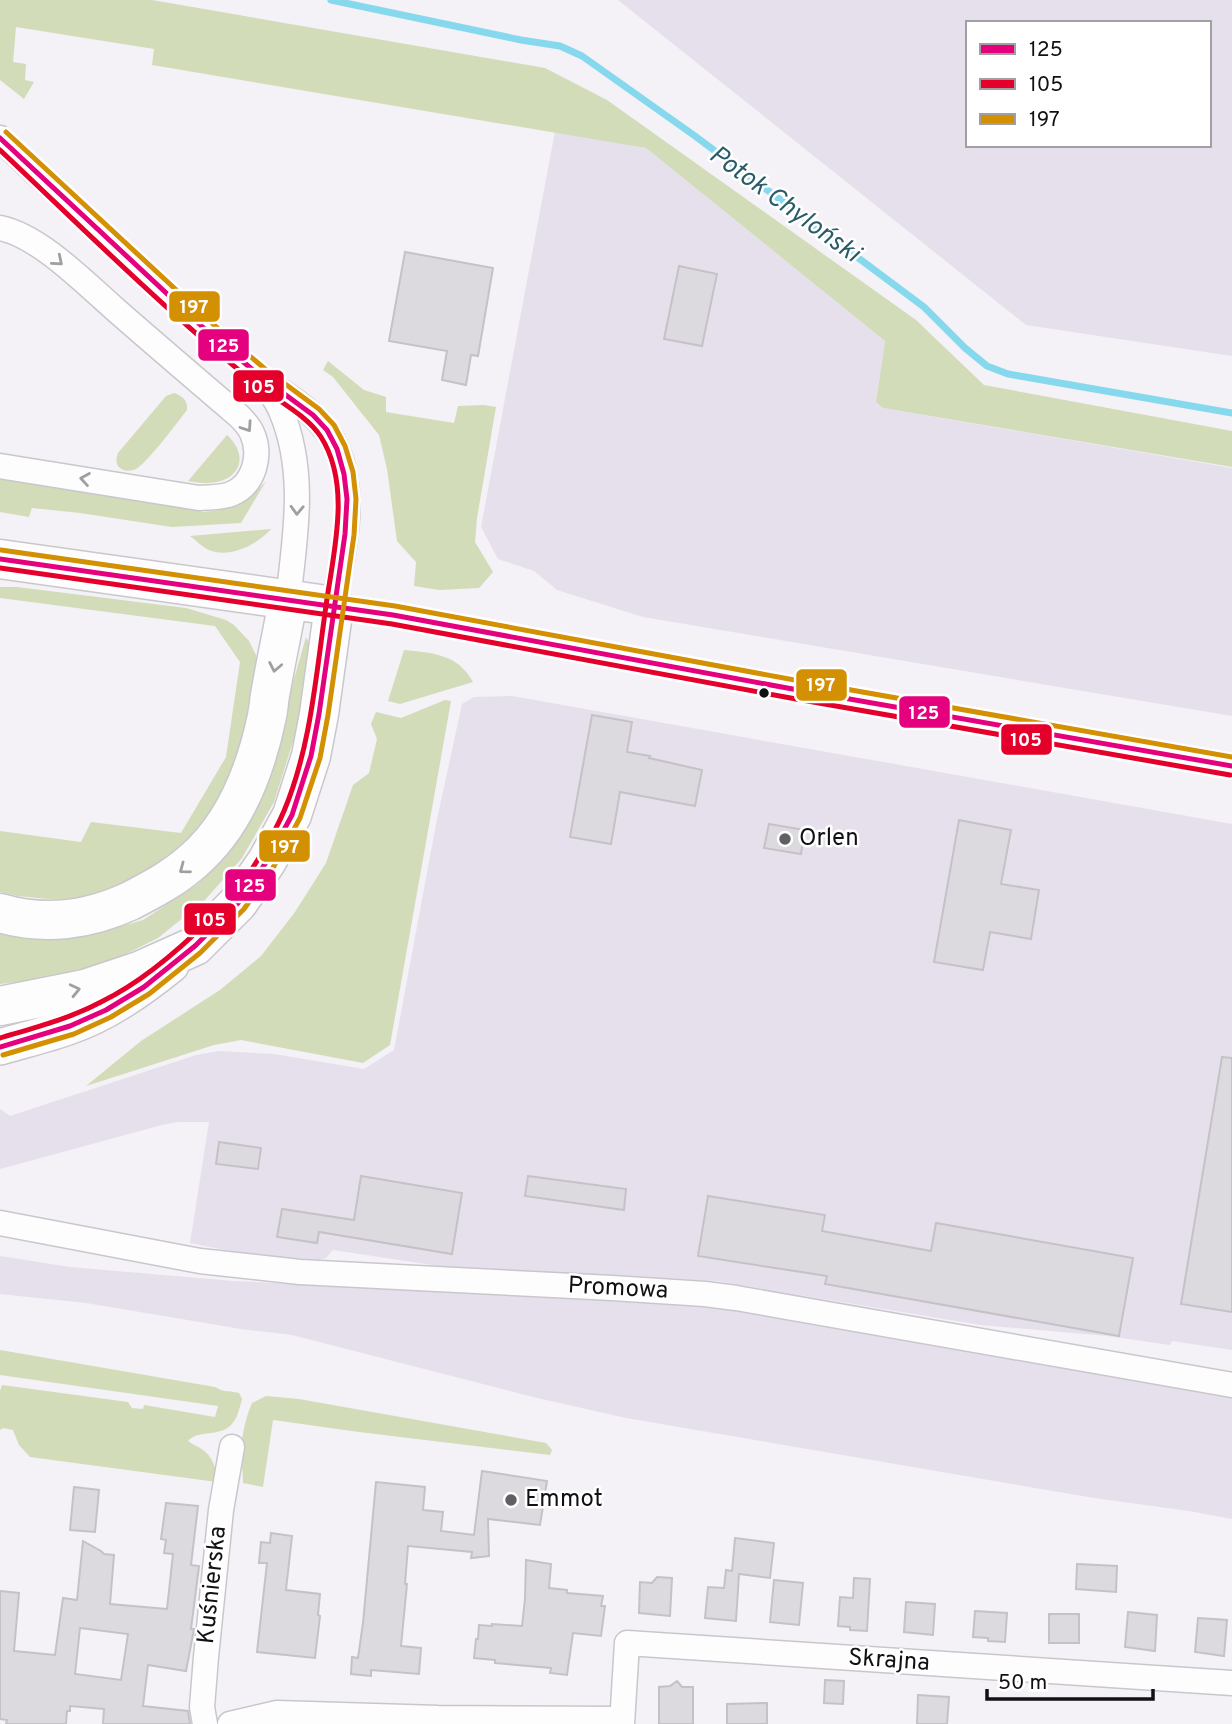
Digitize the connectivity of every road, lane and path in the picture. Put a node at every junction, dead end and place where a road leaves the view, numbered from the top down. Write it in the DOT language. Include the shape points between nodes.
graph roads {
  1 [pos="0,138"];
  2 [pos="0,228"];
  3 [pos="260,376"];
  4 [pos="0,466"];
  5 [pos="0,559"];
  6 [pos="288,600"];
  7 [pos="334,606"];
  8 [pos="1232,766"];
  9 [pos="0,913"];
  10 [pos="195,946"];
  11 [pos="4,1006"];
  12 [pos="16,1042"];
  13 [pos="0,1223"];
  14 [pos="1232,1385"];
  15 [pos="232,1447"];
  16 [pos="1232,1683"];
  17 [pos="622,1722"];
  18 [pos="205,1724"];
  19 [pos="230,1724"];
  1 -- 3 [label="street"];
  2 -- 4 [label="street, one-way" via="37,243 94,291 239,416 248,425 256,447 247,484 219,497 199,498"];
  3 -- 6 [label="street, one-way" via="290,437 298,486"];
  3 -- 7 [label="street" via="313,415 338,449 347,499"];
  5 -- 6 [label="highway"];
  6 -- 7 [label="highway"];
  6 -- 9 [label="highway, one-way" via="268,716 253,769 239,803 217,837 162,885 116,907 81,918 42,921"];
  7 -- 8 [label="street"];
  7 -- 10 [label="highway" via="317,724 292,815 238,904"];
  11 -- 10 [label="highway, one-way" via="85,989"];
  10 -- 12 [label="main road" via="144,987 106,1010"];
  13 -- 14 [label="street, Promowa" via="201,1261 300,1272 726,1297"];
  15 -- 18 [label="street, Kuśnierska" via="201,1707"];
  16 -- 17 [label="street, Skrajna" via="627,1643"];
  17 -- 19 [label="street" via="277,1713"];
}
